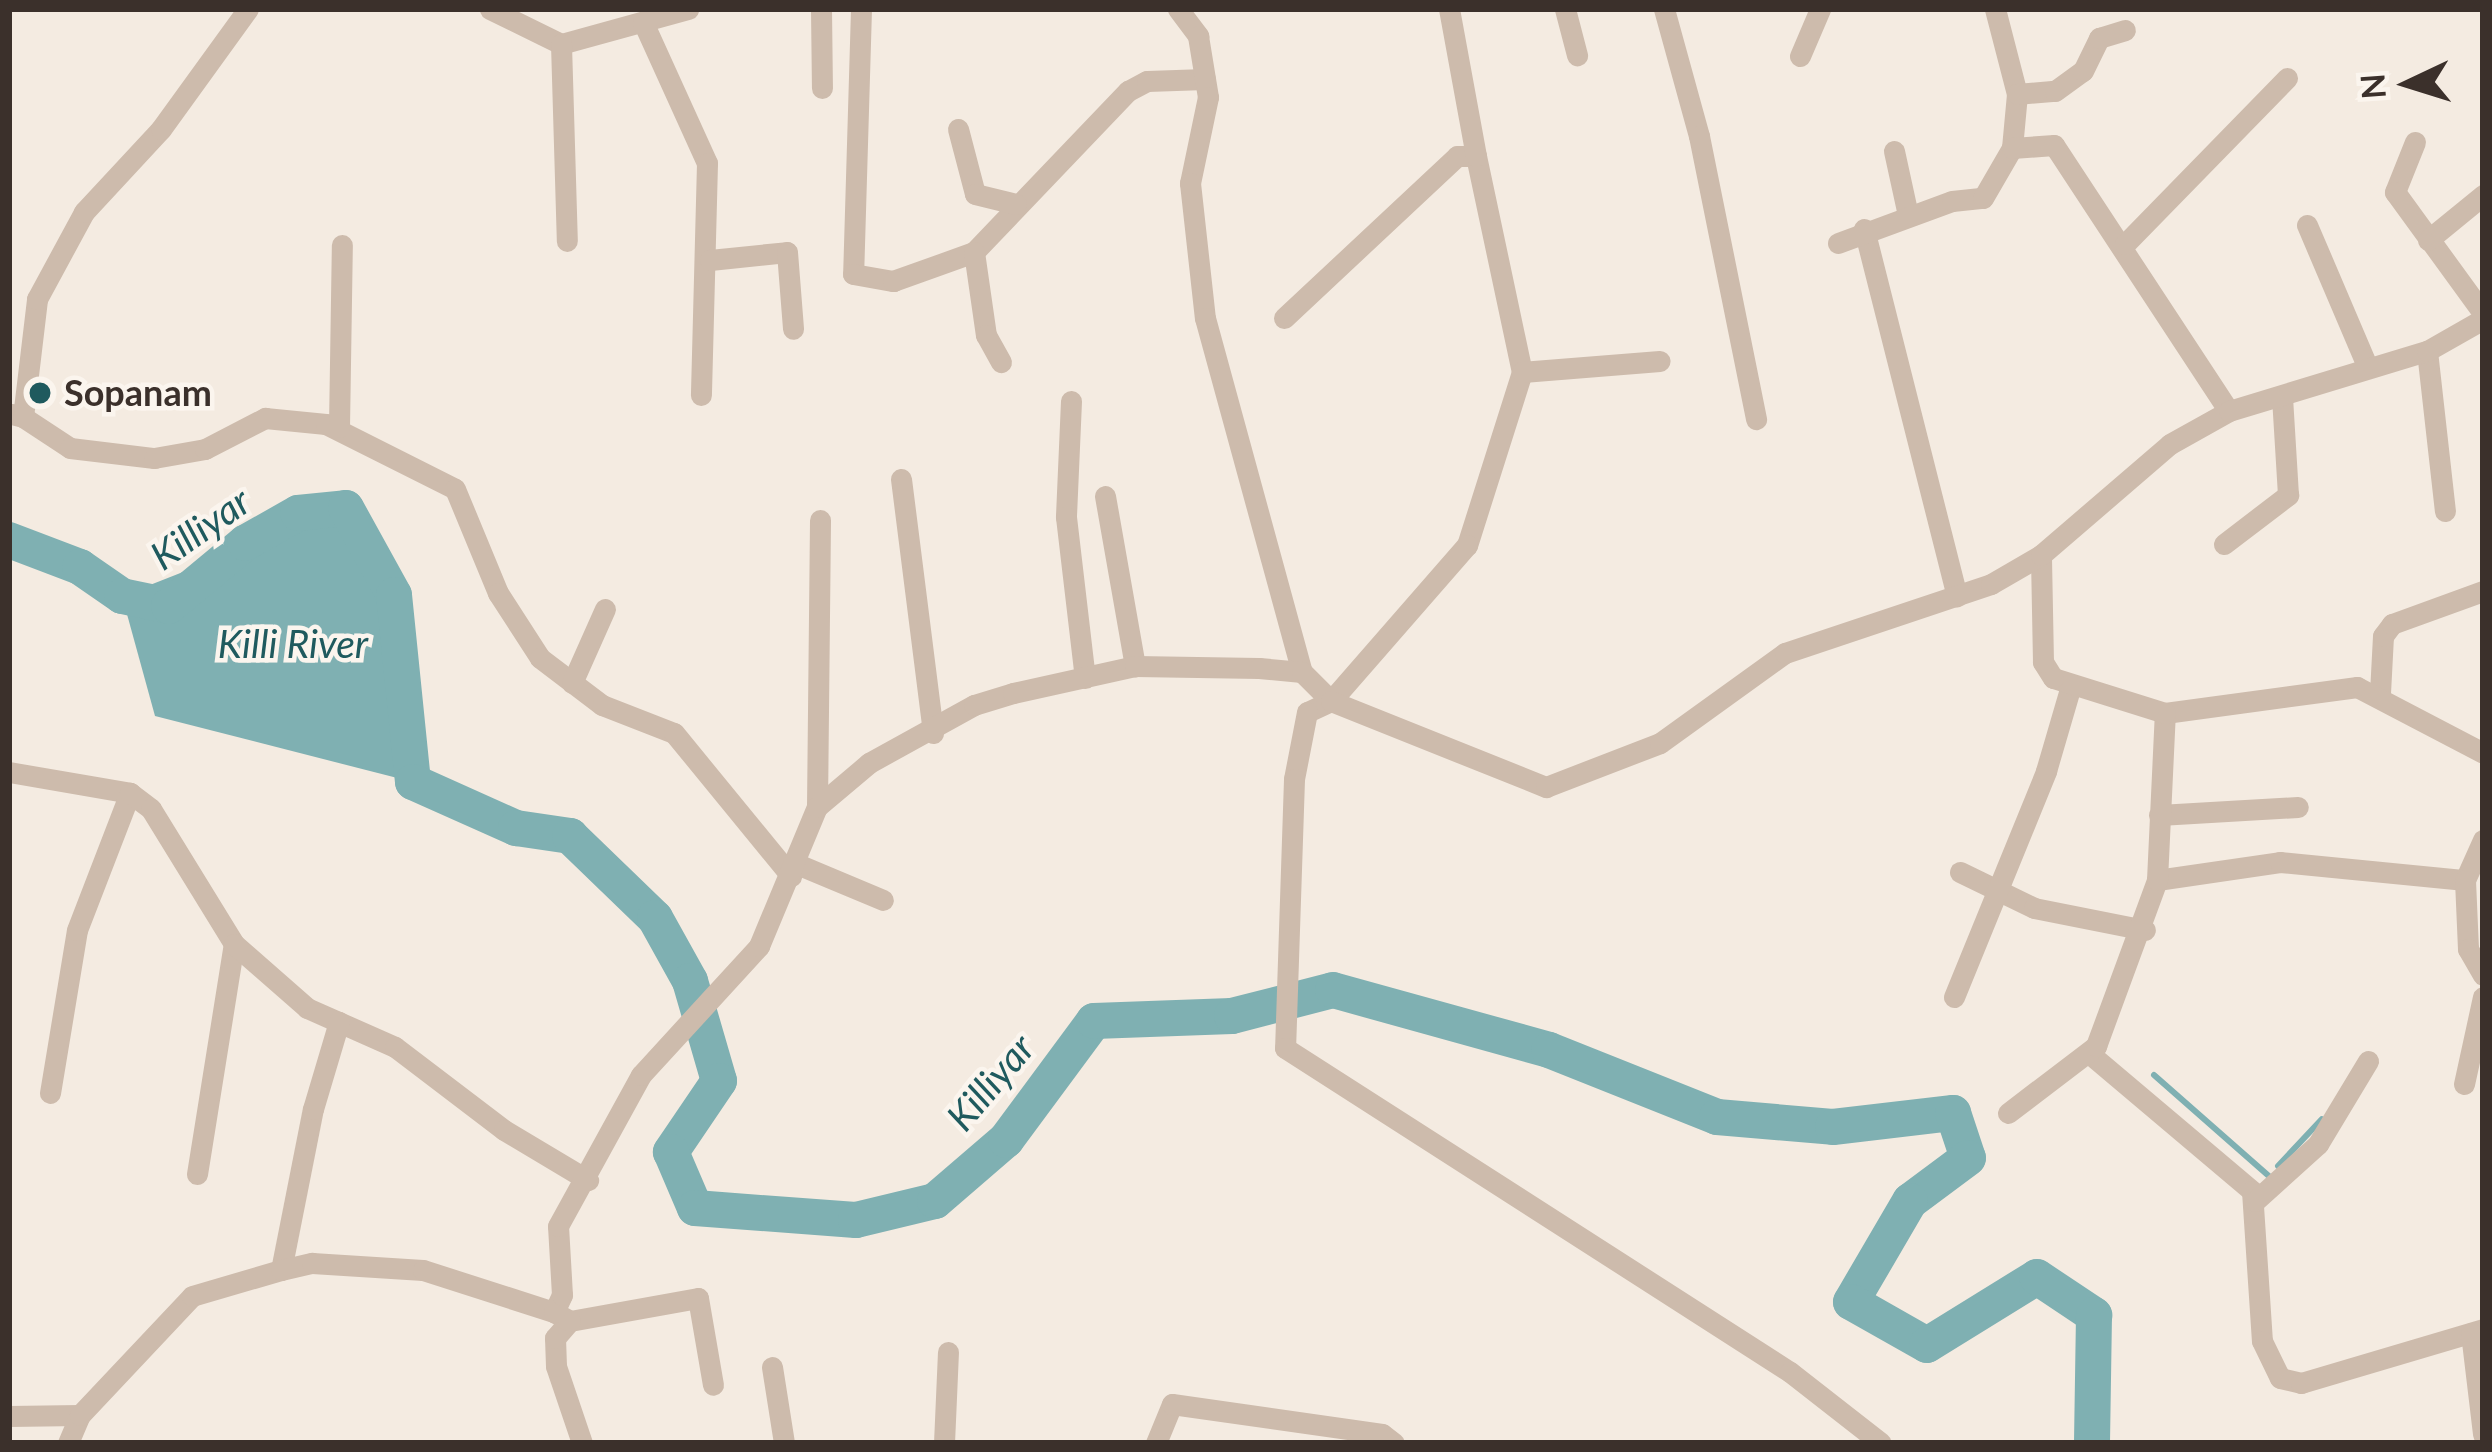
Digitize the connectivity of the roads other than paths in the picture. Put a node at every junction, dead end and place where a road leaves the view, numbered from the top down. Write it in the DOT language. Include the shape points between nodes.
graph roads {
  1 [pos="248,9"];
  2 [pos="490,9"];
  3 [pos="821,9"];
  4 [pos="861,9"];
  5 [pos="1178,9"];
  6 [pos="1449,9"];
  7 [pos="1565,9"];
  8 [pos="1664,9"];
  9 [pos="1820,9"];
  10 [pos="1995,9"];
  11 [pos="675,12"];
  12 [pos="643,22"];
  13 [pos="2125,30"];
  14 [pos="561,44"];
  15 [pos="1577,56"];
  16 [pos="1800,56"];
  17 [pos="2288,78"];
  18 [pos="1204,79"];
  19 [pos="822,88"];
  20 [pos="2018,94"];
  21 [pos="958,129"];
  22 [pos="2415,142"];
  23 [pos="2012,148"];
  24 [pos="1894,151"];
  25 [pos="1476,156"];
  26 [pos="2483,195"];
  27 [pos="1016,204"];
  28 [pos="1908,215"];
  29 [pos="2307,225"];
  30 [pos="1864,230"];
  31 [pos="2428,240"];
  32 [pos="567,241"];
  33 [pos="1838,243"];
  34 [pos="2125,244"];
  35 [pos="343,245"];
  36 [pos="974,252"];
  37 [pos="710,260"];
  38 [pos="2483,316"];
  39 [pos="1284,318"];
  40 [pos="793,329"];
  41 [pos="2427,351"];
  42 [pos="1660,361"];
  43 [pos="1001,362"];
  44 [pos="2368,368"];
  45 [pos="1522,372"];
  46 [pos="701,395"];
  47 [pos="2282,396"];
  48 [pos="1071,401"];
  49 [pos="2230,411"];
  50 [pos="16,415"];
  51 [pos="1756,419"];
  52 [pos="339,427"];
  53 [pos="901,478"];
  54 [pos="1106,496"];
  55 [pos="2445,511"];
  56 [pos="820,520"];
  57 [pos="2224,544"];
  58 [pos="2041,555"];
  59 [pos="2483,591"];
  60 [pos="1957,596"];
  61 [pos="605,609"];
  62 [pos="1135,666"];
  63 [pos="1302,672"];
  64 [pos="1085,679"];
  65 [pos="572,682"];
  66 [pos="2070,689"];
  67 [pos="2387,697"];
  68 [pos="1331,701"];
  69 [pos="2165,713"];
  70 [pos="933,733"];
  71 [pos="2483,753"];
  72 [pos="9,772"];
  73 [pos="130,793"];
  74 [pos="817,807"];
  75 [pos="2298,807"];
  76 [pos="2159,815"];
  77 [pos="2483,840"];
  78 [pos="794,870"];
  79 [pos="1960,872"];
  80 [pos="2158,880"];
  81 [pos="2465,880"];
  82 [pos="1995,895"];
  83 [pos="883,900"];
  84 [pos="2145,930"];
  85 [pos="235,944"];
  86 [pos="2483,975"];
  87 [pos="1954,997"];
  88 [pos="2483,997"];
  89 [pos="339,1022"];
  90 [pos="2090,1054"];
  91 [pos="2368,1061"];
  92 [pos="2464,1084"];
  93 [pos="50,1093"];
  94 [pos="2008,1113"];
  95 [pos="197,1174"];
  96 [pos="588,1180"];
  97 [pos="2255,1201"];
  98 [pos="281,1270"];
  99 [pos="562,1317"];
  100 [pos="2477,1331"];
  101 [pos="948,1352"];
  102 [pos="772,1366"];
  103 [pos="713,1385"];
  104 [pos="80,1414"];
  105 [pos="9,1416"];
  106 [pos="2483,1434"];
  107 [pos="68,1443"];
  108 [pos="582,1443"];
  109 [pos="784,1443"];
  110 [pos="944,1443"];
  111 [pos="1156,1443"];
  112 [pos="1394,1443"];
  113 [pos="1881,1443"];
  1 -- 50 [label="street" via="160,129 84,212 37,299"];
  2 -- 14 [label="street"];
  3 -- 19 [label="street"];
  4 -- 36 [label="street" via="854,274 893,281"];
  5 -- 18 [label="street" via="1198,36"];
  6 -- 25 [label="street"];
  7 -- 15 [label="street"];
  8 -- 51 [label="street" via="1699,136"];
  9 -- 16 [label="street" via="1821,22"];
  10 -- 20 [label="street"];
  11 -- 12 [label="street"];
  12 -- 14 [label="street"];
  12 -- 37 [label="street" via="706,163"];
  13 -- 20 [label="street" via="2099,38 2083,71 2055,91"];
  14 -- 32 [label="street"];
  17 -- 34 [label="street"];
  18 -- 27 [label="street" via="1147,81 1127,91"];
  18 -- 63 [label="street" via="1190,183 1193,251"];
  20 -- 23 [label="street"];
  21 -- 27 [label="street" via="975,194"];
  22 -- 31 [label="street" via="2395,192"];
  23 -- 28 [label="street" via="1983,198"];
  23 -- 34 [label="street" via="2054,146"];
  24 -- 28 [label="street"];
  25 -- 39 [label="street" via="1456,156"];
  25 -- 45 [label="street"];
  26 -- 31 [label="street"];
  27 -- 36 [label="street"];
  28 -- 30 [label="street"];
  29 -- 44 [label="street"];
  30 -- 33 [label="street"];
  30 -- 60 [label="street"];
  31 -- 38 [label="street"];
  34 -- 49 [label="street"];
  35 -- 52 [label="street"];
  36 -- 43 [label="street" via="986,334"];
  37 -- 40 [label="street" via="787,252"];
  37 -- 46 [label="street"];
  38 -- 41 [label="street"];
  41 -- 44 [label="street"];
  41 -- 55 [label="street"];
  42 -- 45 [label="street"];
  44 -- 47 [label="street"];
  45 -- 68 [label="street" via="1467,545"];
  47 -- 49 [label="street"];
  47 -- 57 [label="street" via="2288,496"];
  48 -- 64 [label="street" via="1066,517"];
  49 -- 58 [label="street" via="2170,444"];
  50 -- 52 [label="street" via="70,448 154,458 205,449 265,418"];
  52 -- 65 [label="street" via="455,489 499,593 540,658"];
  53 -- 70 [label="street"];
  54 -- 62 [label="street"];
  56 -- 74 [label="street"];
  58 -- 60 [label="street"];
  58 -- 66 [label="street" via="2043,662"];
  59 -- 67 [label="street" via="2392,624 2383,636"];
  60 -- 68 [label="street" via="1785,653 1660,743 1546,788"];
  61 -- 65 [label="street"];
  62 -- 63 [label="street"];
  62 -- 64 [label="street"];
  63 -- 68 [label="street"];
  64 -- 70 [label="street" via="974,704"];
  65 -- 78 [label="street" via="602,705 674,733"];
  66 -- 69 [label="street"];
  66 -- 82 [label="street"];
  67 -- 69 [label="street" via="2357,687"];
  67 -- 71 [label="street"];
  68 -- 113 [label="street" via="1307,712 1294,779 1285,1048 1790,1372"];
  69 -- 76 [label="street"];
  70 -- 74 [label="street" via="869,763"];
  72 -- 73 [label="street"];
  73 -- 85 [label="street" via="151,809"];
  73 -- 93 [label="street" via="77,930"];
  74 -- 78 [label="street"];
  75 -- 76 [label="street"];
  76 -- 80 [label="street"];
  77 -- 81 [label="street"];
  78 -- 83 [label="street"];
  78 -- 96 [label="street" via="759,946 641,1075"];
  79 -- 82 [label="street"];
  80 -- 81 [label="street" via="2280,862"];
  80 -- 84 [label="street"];
  81 -- 86 [label="street" via="2468,949"];
  82 -- 84 [label="street"];
  82 -- 87 [label="street"];
  84 -- 90 [label="street"];
  85 -- 89 [label="street" via="307,1008"];
  85 -- 95 [label="street"];
  88 -- 92 [label="street"];
  89 -- 96 [label="street" via="395,1047 504,1130"];
  89 -- 98 [label="street"];
  90 -- 94 [label="street"];
  90 -- 97 [label="street" via="2248,1184"];
  91 -- 97 [label="street" via="2318,1144"];
  96 -- 99 [label="street" via="558,1226"];
  97 -- 100 [label="street" via="2262,1341 2280,1378 2301,1383"];
  98 -- 99 [label="street" via="312,1263 423,1270"];
  98 -- 104 [label="street" via="192,1296"];
  99 -- 103 [label="street" via="698,1298"];
  99 -- 108 [label="street" via="556,1366"];
  100 -- 106 [label="street"];
  101 -- 110 [label="street"];
  102 -- 109 [label="street"];
  104 -- 105 [label="street"];
  104 -- 107 [label="street"];
  111 -- 112 [label="street" via="1172,1404 1382,1434"];
}
